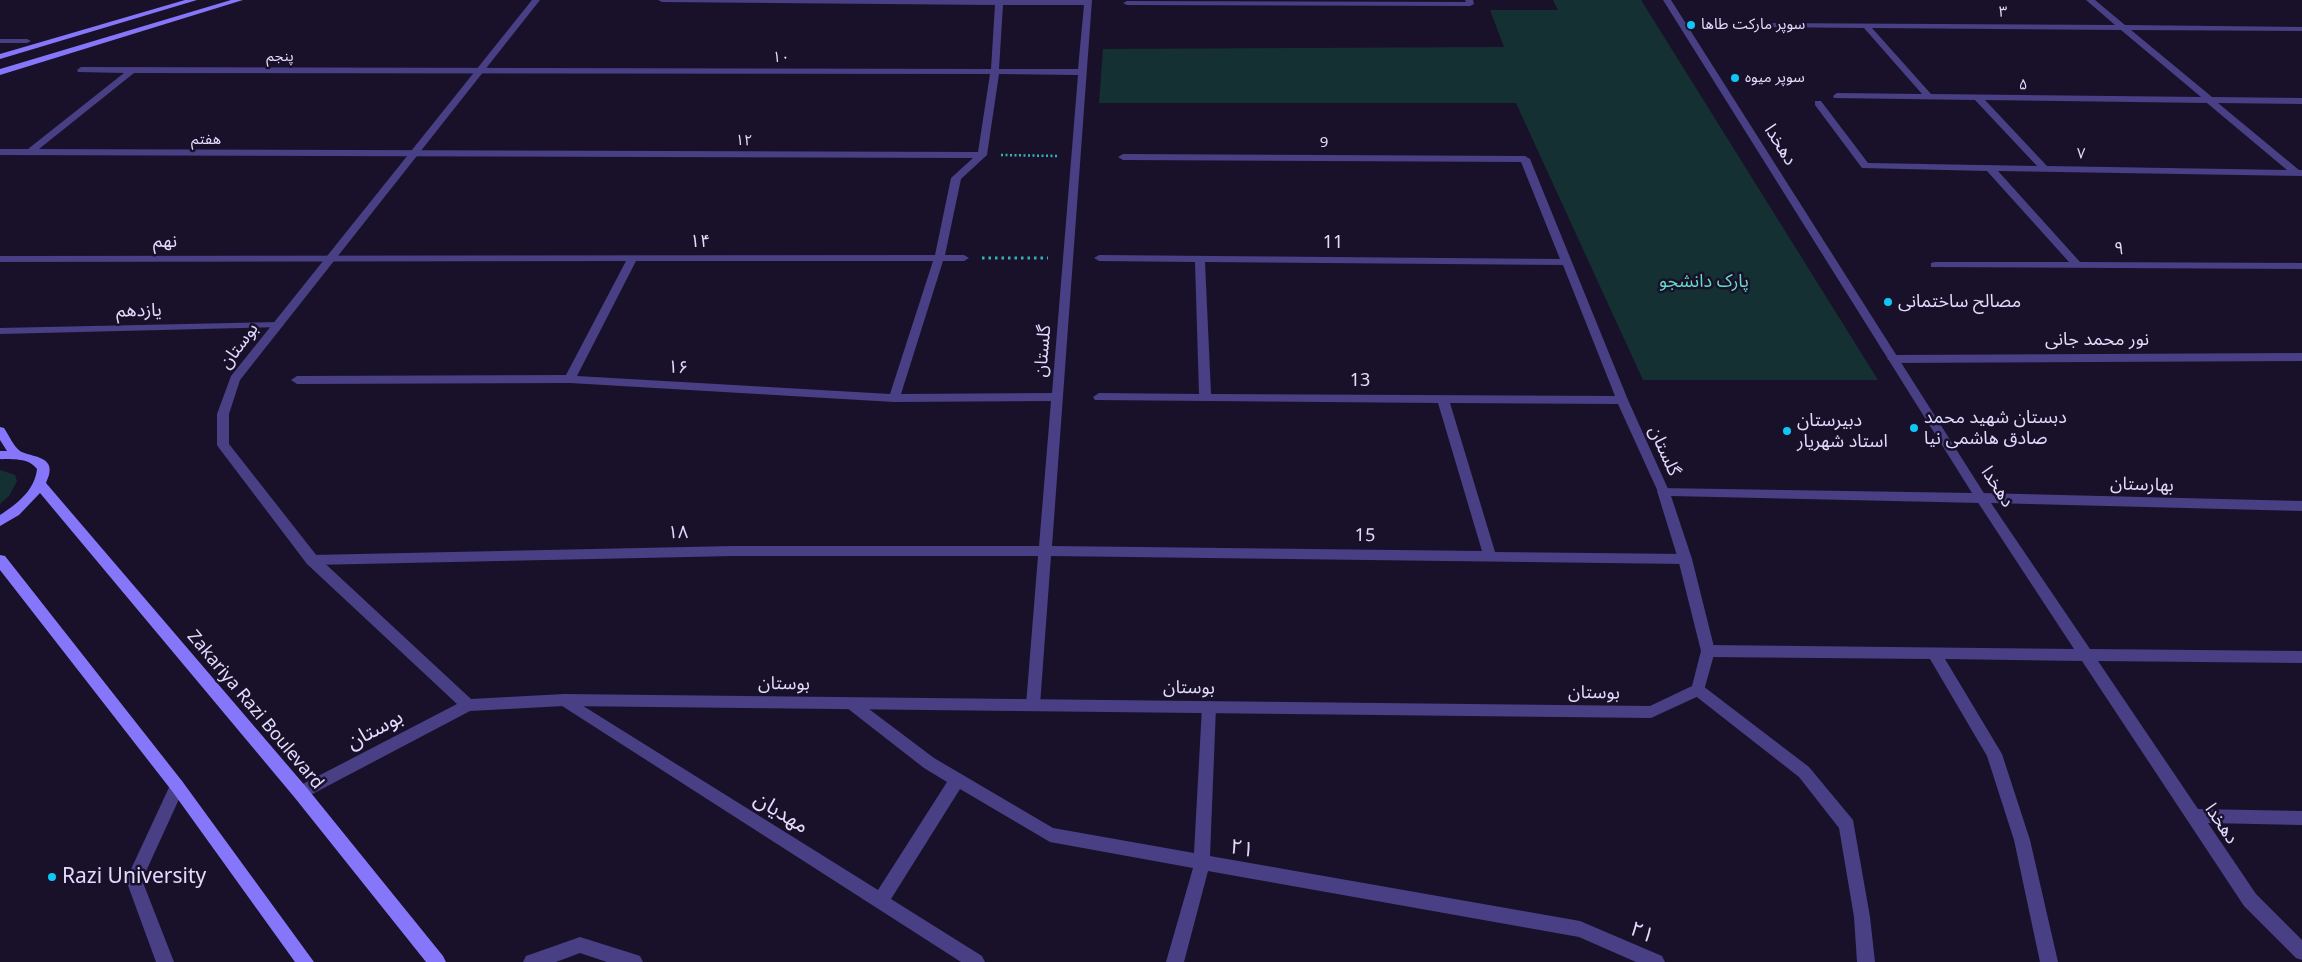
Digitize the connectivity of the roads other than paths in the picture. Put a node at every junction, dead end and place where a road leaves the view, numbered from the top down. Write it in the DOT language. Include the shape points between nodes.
graph roads {
  1 [pos="193,0"];
  2 [pos="239,0"];
  3 [pos="536,0"];
  4 [pos="662,0"];
  5 [pos="1667,0"];
  6 [pos="2090,0"];
  7 [pos="998,1"];
  8 [pos="1088,2"];
  9 [pos="1470,2"];
  10 [pos="1127,3"];
  11 [pos="1764,25"];
  12 [pos="1866,26"];
  13 [pos="2122,28"];
  14 [pos="2302,29"];
  15 [pos="0,41"];
  16 [pos="27,41"];
  17 [pos="0,57"];
  18 [pos="81,70"];
  19 [pos="132,70"];
  20 [pos="480,71"];
  21 [pos="0,72"];
  22 [pos="995,72"];
  23 [pos="1083,72"];
  24 [pos="1837,96"];
  25 [pos="1929,97"];
  26 [pos="1978,98"];
  27 [pos="2210,100"];
  28 [pos="2302,100"];
  29 [pos="1818,103"];
  30 [pos="0,152"];
  31 [pos="30,152"];
  32 [pos="412,155"];
  33 [pos="982,155"];
  34 [pos="1123,157"];
  35 [pos="1525,159"];
  36 [pos="1990,168"];
  37 [pos="2045,169"];
  38 [pos="2300,175"];
  39 [pos="331,258"];
  40 [pos="632,258"];
  41 [pos="964,258"];
  42 [pos="1099,258"];
  43 [pos="0,259"];
  44 [pos="938,259"];
  45 [pos="1200,259"];
  46 [pos="1568,262"];
  47 [pos="1935,265"];
  48 [pos="2077,265"];
  49 [pos="2302,266"];
  50 [pos="278,325"];
  51 [pos="0,331"];
  52 [pos="2302,357"];
  53 [pos="1892,359"];
  54 [pos="570,379"];
  55 [pos="297,380"];
  56 [pos="1057,397"];
  57 [pos="1099,397"];
  58 [pos="894,398"];
  59 [pos="1205,398"];
  60 [pos="1443,399"];
  61 [pos="1622,400"];
  62 [pos="0,431"];
  63 [pos="16,454"];
  64 [pos="0,455"];
  65 [pos="40,485"];
  66 [pos="1663,491"];
  67 [pos="1981,498"];
  68 [pos="2302,506"];
  69 [pos="0,521"];
  70 [pos="1045,551"];
  71 [pos="1490,556"];
  72 [pos="1685,559"];
  73 [pos="0,560"];
  74 [pos="312,560"];
  75 [pos="1708,651"];
  76 [pos="1934,654"];
  77 [pos="2086,656"];
  78 [pos="2302,656"];
  79 [pos="1698,690"];
  80 [pos="564,700"];
  81 [pos="852,704"];
  82 [pos="468,705"];
  83 [pos="1033,705"];
  84 [pos="1208,707"];
  85 [pos="957,780"];
  86 [pos="177,786"];
  87 [pos="301,793"];
  88 [pos="2192,816"];
  89 [pos="2302,818"];
  90 [pos="1202,863"];
  91 [pos="880,901"];
  92 [pos="2302,952"];
  93 [pos="165,962"];
  94 [pos="305,962"];
  95 [pos="437,962"];
  96 [pos="532,962"];
  97 [pos="634,962"];
  98 [pos="976,962"];
  99 [pos="1175,962"];
  100 [pos="1656,962"];
  101 [pos="1866,962"];
  102 [pos="2050,962"];
  1 -- 17 [label="main road"];
  2 -- 21 [label="main road"];
  3 -- 20 [label="street, بوستان"];
  4 -- 7 [label="street"];
  5 -- 53 [label="street, دهخدا"];
  6 -- 13 [label="street"];
  7 -- 8 [label="street"];
  7 -- 22 [label="street"];
  8 -- 23 [label="street, گلستان"];
  9 -- 10 [label="street"];
  11 -- 12 [label="street, ۳"];
  12 -- 13 [label="street, ۳"];
  12 -- 25 [label="street"];
  13 -- 14 [label="street, ۳"];
  13 -- 27 [label="street"];
  15 -- 16 [label="street"];
  18 -- 19 [label="street, پنجم"];
  19 -- 20 [label="street, پنجم"];
  19 -- 31 [label="street"];
  20 -- 22 [label="street, ۱۰"];
  20 -- 32 [label="street, بوستان"];
  22 -- 23 [label="street, ۱۰"];
  22 -- 33 [label="street"];
  23 -- 56 [label="street, گلستان"];
  24 -- 25 [label="street, ۵"];
  25 -- 26 [label="street, ۵"];
  26 -- 27 [label="street, ۵"];
  26 -- 37 [label="street"];
  27 -- 28 [label="street, ۵"];
  27 -- 38 [label="street"];
  29 -- 36 [label="street, ۷" via="1865,166"];
  30 -- 31 [label="street, هفتم"];
  31 -- 32 [label="street, هفتم"];
  32 -- 33 [label="street, ۱۲"];
  32 -- 39 [label="street, بوستان"];
  33 -- 44 [label="street" via="956,178"];
  34 -- 35 [label="street, 9"];
  35 -- 46 [label="street, گلستان"];
  36 -- 37 [label="street, ۷"];
  36 -- 48 [label="street"];
  37 -- 38 [label="street, ۷"];
  39 -- 40 [label="street, ۱۴"];
  39 -- 43 [label="street, نهم"];
  39 -- 50 [label="street, بوستان"];
  40 -- 44 [label="street, ۱۴"];
  40 -- 54 [label="street"];
  41 -- 44 [label="street, ۱۴"];
  42 -- 45 [label="street, 11"];
  44 -- 58 [label="street"];
  45 -- 46 [label="street, 11"];
  45 -- 59 [label="street"];
  46 -- 61 [label="street, گلستان"];
  47 -- 48 [label="street, ۹"];
  48 -- 49 [label="street, ۹"];
  50 -- 51 [label="street, یازدهم"];
  50 -- 74 [label="street, بوستان" via="235,379 223,414 223,444"];
  52 -- 53 [label="street, نور محمد جانی"];
  53 -- 67 [label="street, دهخدا"];
  54 -- 55 [label="street, ۱۶"];
  54 -- 58 [label="street, ۱۶"];
  56 -- 58 [label="street, ۱۶"];
  56 -- 70 [label="street, گلستان"];
  57 -- 59 [label="street, 13"];
  59 -- 60 [label="street, 13"];
  60 -- 61 [label="street, 13"];
  60 -- 71 [label="street"];
  61 -- 66 [label="street, گلستان"];
  62 -- 63 [label="main road"];
  63 -- 64 [label="main road"];
  63 -- 65 [label="main road" via="28,456 41,464 44,471"];
  65 -- 69 [label="main road" via="25,504"];
  65 -- 87 [label="main road, Zakariya Razi Boulevard"];
  66 -- 67 [label="street, گلستان"];
  66 -- 72 [label="street"];
  67 -- 68 [label="street, بهارستان"];
  67 -- 77 [label="street, دهخدا"];
  70 -- 71 [label="street, 15"];
  70 -- 74 [label="street, ۱۸" via="734,551"];
  70 -- 83 [label="street, گلستان"];
  71 -- 72 [label="street, 15"];
  72 -- 75 [label="street"];
  73 -- 86 [label="main road"];
  74 -- 82 [label="street, بوستان"];
  75 -- 76 [label="street"];
  75 -- 79 [label="street"];
  76 -- 77 [label="street"];
  76 -- 102 [label="street" via="1994,754 2022,840"];
  77 -- 78 [label="street"];
  77 -- 88 [label="street, دهخدا"];
  79 -- 84 [label="street, بوستان" via="1650,712"];
  79 -- 101 [label="street" via="1804,772 1847,826"];
  80 -- 81 [label="street, بوستان"];
  80 -- 82 [label="street, بوستان"];
  80 -- 91 [label="street, مهدیان"];
  81 -- 83 [label="street, بوستان"];
  81 -- 85 [label="street, ۲۱" via="929,763"];
  82 -- 87 [label="street, بوستان"];
  83 -- 84 [label="street, بوستان"];
  84 -- 90 [label="street"];
  85 -- 90 [label="street, ۲۱" via="1050,835"];
  85 -- 91 [label="street"];
  86 -- 93 [label="street" via="134,880"];
  86 -- 94 [label="main road"];
  87 -- 95 [label="main road, Zakariya Razi Boulevard"];
  88 -- 89 [label="street"];
  88 -- 92 [label="street, دهخدا" via="2250,900"];
  90 -- 99 [label="street"];
  90 -- 100 [label="street, ۲۱" via="1580,929"];
  91 -- 98 [label="street, مهدیان"];
  96 -- 97 [label="street" via="580,945"];
}
